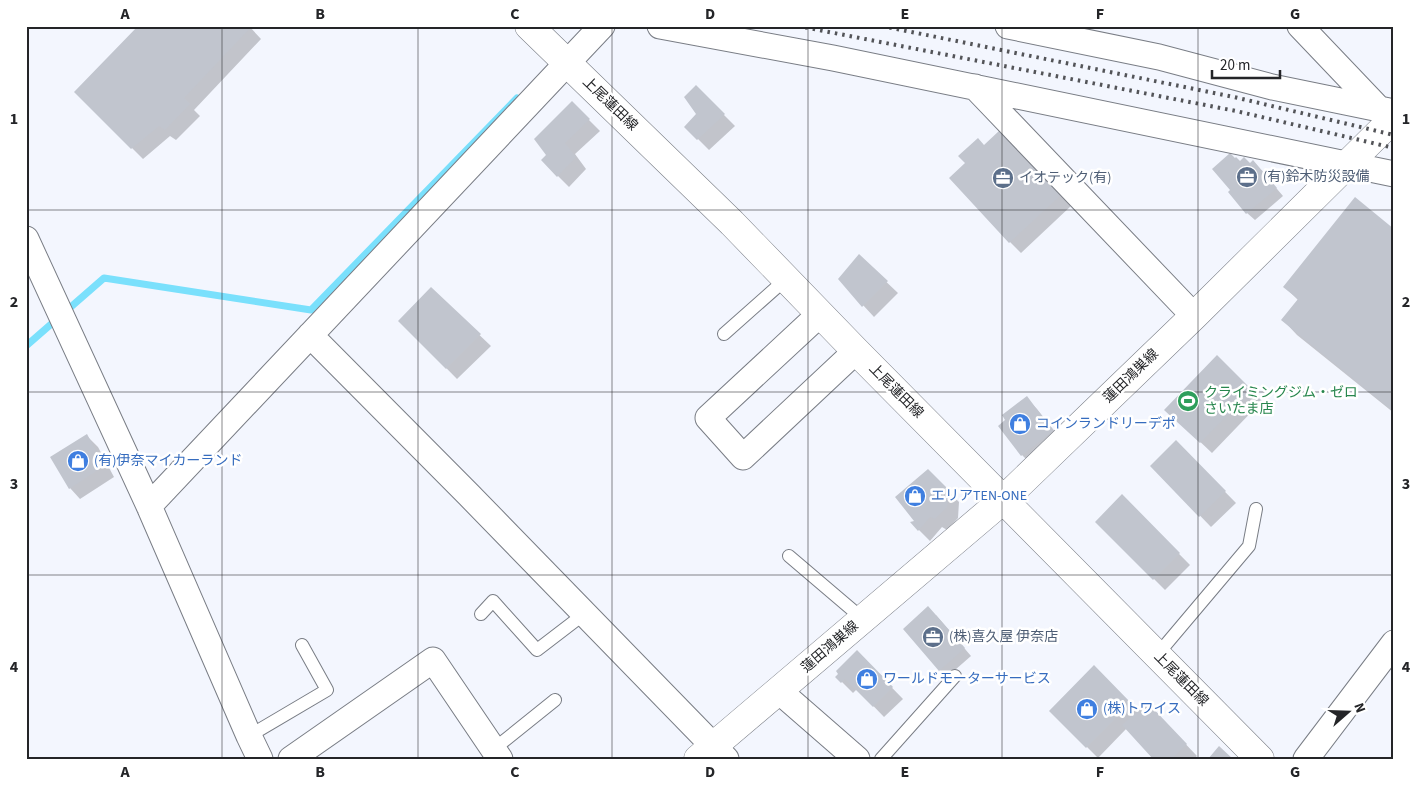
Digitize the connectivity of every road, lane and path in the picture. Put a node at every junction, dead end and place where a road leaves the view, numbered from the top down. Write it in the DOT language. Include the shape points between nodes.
graph roads {
  1 [pos="602,26"];
  2 [pos="660,26"];
  3 [pos="1008,26"];
  4 [pos="1300,26"];
  5 [pos="535,32"];
  6 [pos="565,61"];
  7 [pos="975,87"];
  8 [pos="1389,113"];
  9 [pos="1348,164"];
  10 [pos="1394,174"];
  11 [pos="26,238"];
  12 [pos="786,279"];
  13 [pos="820,314"];
  14 [pos="1194,316"];
  15 [pos="724,334"];
  16 [pos="310,335"];
  17 [pos="856,351"];
  18 [pos="1003,500"];
  19 [pos="149,506"];
  20 [pos="1256,509"];
  21 [pos="789,556"];
  22 [pos="481,614"];
  23 [pos="584,614"];
  24 [pos="863,620"];
  25 [pos="1394,643"];
  26 [pos="302,645"];
  27 [pos="1157,655"];
  28 [pos="955,676"];
  29 [pos="779,691"];
  30 [pos="555,700"];
  31 [pos="249,736"];
  32 [pos="497,754"];
  33 [pos="712,755"];
  34 [pos="260,759"];
  35 [pos="291,759"];
  36 [pos="857,759"];
  37 [pos="881,759"];
  38 [pos="1260,759"];
  39 [pos="1306,759"];
  1 -- 6 [label="street"];
  2 -- 7 [label="street"];
  3 -- 8 [label="street" via="1159,57"];
  4 -- 8 [label="street"];
  5 -- 6 [label="main road, 上尾蓮田線"];
  6 -- 12 [label="main road, 上尾蓮田線"];
  6 -- 16 [label="street"];
  7 -- 9 [label="street"];
  7 -- 14 [label="street"];
  8 -- 9 [label="main road, 蓮田鴻巣線"];
  9 -- 10 [label="street"];
  9 -- 14 [label="main road, 蓮田鴻巣線"];
  11 -- 19 [label="street"];
  12 -- 13 [label="main road, 上尾蓮田線"];
  12 -- 15 [label="lane"];
  13 -- 17 [label="main road, 上尾蓮田線"];
  13 -- 17 [label="street" via="708,418 743,457"];
  14 -- 18 [label="main road, 蓮田鴻巣線"];
  16 -- 19 [label="street"];
  16 -- 23 [label="street"];
  17 -- 18 [label="main road, 上尾蓮田線"];
  18 -- 24 [label="main road, 蓮田鴻巣線"];
  18 -- 27 [label="main road, 上尾蓮田線"];
  19 -- 31 [label="street"];
  20 -- 27 [label="lane" via="1249,546"];
  21 -- 24 [label="lane"];
  22 -- 23 [label="lane" via="493,601 537,650"];
  23 -- 33 [label="street"];
  24 -- 29 [label="main road, 蓮田鴻巣線"];
  25 -- 39 [label="street"];
  26 -- 31 [label="lane" via="327,690"];
  27 -- 38 [label="main road, 上尾蓮田線"];
  28 -- 37 [label="lane"];
  29 -- 33 [label="main road, 蓮田鴻巣線"];
  29 -- 36 [label="street"];
  30 -- 32 [label="lane"];
  31 -- 34 [label="street"];
  32 -- 35 [label="street" via="432,660"];
}
